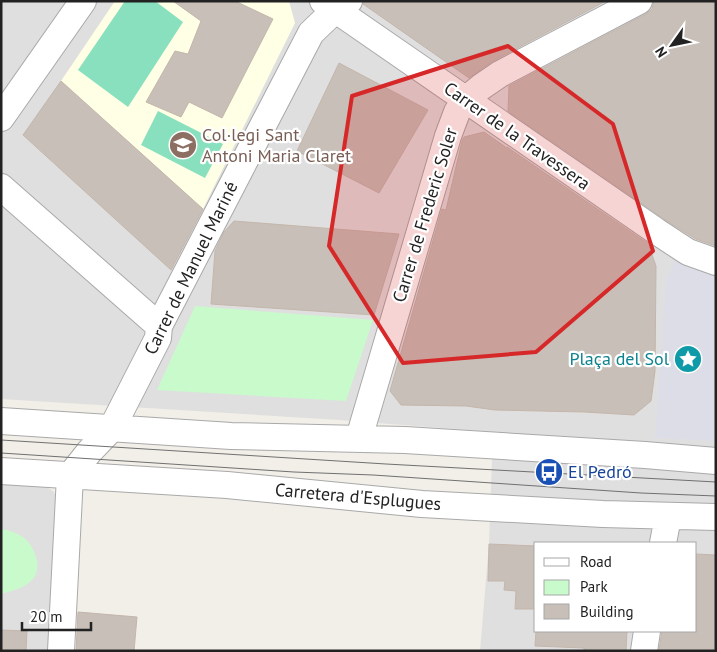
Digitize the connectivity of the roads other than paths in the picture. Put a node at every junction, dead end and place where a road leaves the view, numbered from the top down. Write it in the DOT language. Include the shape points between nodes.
graph roads {
  1 [pos="83,1"];
  2 [pos="639,1"];
  3 [pos="336,4"];
  4 [pos="465,100"];
  5 [pos="1,118"];
  6 [pos="1,187"];
  7 [pos="716,262"];
  8 [pos="160,326"];
  9 [pos="1,422"];
  10 [pos="112,428"];
  11 [pos="359,438"];
  12 [pos="716,461"];
  13 [pos="1,471"];
  14 [pos="70,476"];
  15 [pos="668,517"];
  16 [pos="716,517"];
  17 [pos="664,542"];
  18 [pos="647,632"];
  19 [pos="61,651"];
  20 [pos="644,651"];
  1 -- 5 [label="street"];
  2 -- 4 [label="street, Carrer de Frederic Soler" via="500,74"];
  3 -- 4 [label="street, Carrer de la Travessera"];
  3 -- 8 [label="street, Carrer de Manuel Mariné" via="311,33"];
  4 -- 7 [label="street, Carrer de la Travessera" via="688,252"];
  4 -- 11 [label="street, Carrer de Frederic Soler" via="452,123"];
  6 -- 8 [label="street"];
  8 -- 10 [label="street, Carrer de Manuel Mariné" via="158,338"];
  9 -- 10 [label="street"];
  10 -- 11 [label="street" via="258,438"];
  10 -- 14 [label="street, Carrer de Manuel Mariné"];
  11 -- 12 [label="street"];
  13 -- 14 [label="street, Carretera d'Esplugues"];
  14 -- 15 [label="street, Carretera d'Esplugues" via="228,485 422,504"];
  14 -- 19 [label="street"];
  15 -- 16 [label="street, Carretera d'Esplugues"];
  15 -- 17 [label="street"];
  18 -- 20 [label="street"];
}
